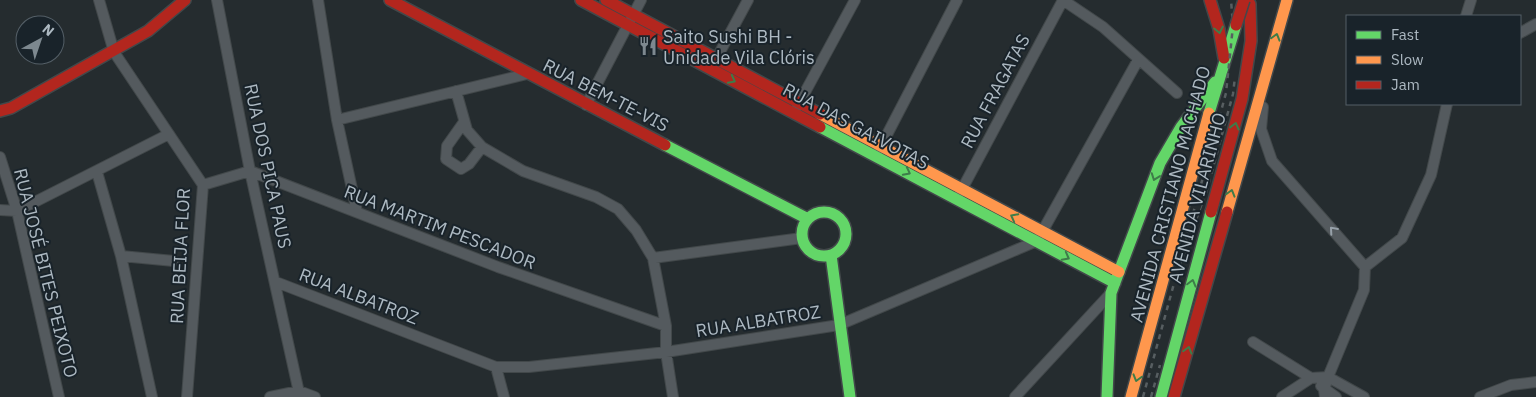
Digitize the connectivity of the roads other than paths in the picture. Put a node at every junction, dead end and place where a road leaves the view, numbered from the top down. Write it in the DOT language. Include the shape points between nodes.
graph roads {
  1 [pos="99,0"];
  2 [pos="185,0"];
  3 [pos="217,0"];
  4 [pos="318,0"];
  5 [pos="581,0"];
  6 [pos="606,0"];
  7 [pos="641,0"];
  8 [pos="748,0"];
  9 [pos="855,0"];
  10 [pos="956,0"];
  11 [pos="1063,0"];
  12 [pos="1210,0"];
  13 [pos="1286,0"];
  14 [pos="1471,0"];
  15 [pos="393,1"];
  16 [pos="1247,2"];
  17 [pos="1466,15"];
  18 [pos="631,20"];
  19 [pos="1536,24"];
  20 [pos="1521,32"];
  21 [pos="114,52"];
  22 [pos="717,58"];
  23 [pos="1138,60"];
  24 [pos="1224,62"];
  25 [pos="711,69"];
  26 [pos="527,74"];
  27 [pos="1265,74"];
  28 [pos="1219,78"];
  29 [pos="456,91"];
  30 [pos="1177,93"];
  31 [pos="800,102"];
  32 [pos="586,105"];
  33 [pos="1446,105"];
  34 [pos="0,111"];
  35 [pos="794,112"];
  36 [pos="337,120"];
  37 [pos="464,122"];
  38 [pos="168,134"];
  39 [pos="882,146"];
  40 [pos="482,147"];
  41 [pos="0,157"];
  42 [pos="876,157"];
  43 [pos="250,171"];
  44 [pos="96,172"];
  45 [pos="203,185"];
  46 [pos="959,194"];
  47 [pos="0,210"];
  48 [pos="16,211"];
  49 [pos="357,212"];
  50 [pos="808,219"];
  51 [pos="1040,236"];
  52 [pos="802,238"];
  53 [pos="831,255"];
  54 [pos="121,256"];
  55 [pos="654,258"];
  56 [pos="174,262"];
  57 [pos="1365,267"];
  58 [pos="276,282"];
  59 [pos="1115,283"];
  60 [pos="839,325"];
  61 [pos="666,326"];
  62 [pos="1252,342"];
  63 [pos="666,352"];
  64 [pos="496,367"];
  65 [pos="1328,377"];
  66 [pos="1314,378"];
  67 [pos="1536,382"];
  68 [pos="1324,393"];
  69 [pos="299,394"];
  70 [pos="59,397"];
  71 [pos="152,397"];
  72 [pos="186,397"];
  73 [pos="270,397"];
  74 [pos="314,397"];
  75 [pos="504,397"];
  76 [pos="673,397"];
  77 [pos="850,397"];
  78 [pos="1015,397"];
  79 [pos="1107,397"];
  80 [pos="1132,397"];
  81 [pos="1161,397"];
  82 [pos="1174,397"];
  83 [pos="1282,397"];
  84 [pos="1336,397"];
  85 [pos="1364,397"];
  86 [pos="1480,397"];
  1 -- 21 [label="street, RUA BEIJA FLOR"];
  2 -- 21 [label="main road" via="148,31"];
  3 -- 43 [label="street, RUA DOS PICA PAUS"];
  4 -- 36 [label="street"];
  5 -- 18 [label="main road, RUA DAS GAIVOTAS"];
  6 -- 18 [label="main road, RUA DAS GAIVOTAS"];
  7 -- 18 [label="street"];
  8 -- 22 [label="street"];
  9 -- 31 [label="street"];
  10 -- 39 [label="street"];
  11 -- 23 [label="street" via="1103,27"];
  11 -- 46 [label="street, RUA FRAGATAS"];
  12 -- 24 [label="main road, one-way"];
  27 -- 13 [label="main road, one-way"];
  14 -- 17 [label="street"];
  15 -- 26 [label="main road, RUA BEM-TE-VIS"];
  16 -- 24 [label="main road, AVENIDA CRISTIANO MACHADO, bridge"];
  81 -- 16 [label="main road, AVENIDA VILARINHO, one-way" via="1242,99 1251,42"];
  18 -- 22 [label="main road, RUA DAS GAIVOTAS"];
  18 -- 25 [label="main road, RUA DAS GAIVOTAS"];
  18 -- 32 [label="street"];
  19 -- 20 [label="street"];
  21 -- 34 [label="main road"];
  21 -- 38 [label="street, RUA BEIJA FLOR"];
  22 -- 25 [label="street"];
  22 -- 31 [label="main road, RUA DAS GAIVOTAS"];
  23 -- 30 [label="street"];
  23 -- 51 [label="street"];
  24 -- 28 [label="main road, AVENIDA CRISTIANO MACHADO"];
  25 -- 35 [label="main road, RUA DAS GAIVOTAS, one-way"];
  26 -- 29 [label="street"];
  26 -- 32 [label="main road, RUA BEM-TE-VIS"];
  57 -- 27 [label="street, one-way" via="1272,161 1261,129"];
  82 -- 27 [label="main road, one-way"];
  28 -- 59 [label="main road, one-way" via="1170,144 1160,163"];
  28 -- 80 [label="main road, AVENIDA CRISTIANO MACHADO, one-way"];
  29 -- 36 [label="street"];
  29 -- 37 [label="street"];
  31 -- 35 [label="street"];
  31 -- 39 [label="main road, RUA DAS GAIVOTAS"];
  32 -- 50 [label="main road, RUA BEM-TE-VIS"];
  33 -- 57 [label="street" via="1431,175 1402,238"];
  35 -- 42 [label="main road, RUA DAS GAIVOTAS"];
  36 -- 49 [label="street"];
  37 -- 40 [label="street"];
  37 -- 40 [label="street" via="447,146 446,159 461,169"];
  38 -- 44 [label="street"];
  38 -- 45 [label="street, RUA BEIJA FLOR"];
  39 -- 42 [label="street"];
  39 -- 46 [label="main road, RUA DAS GAIVOTAS"];
  40 -- 55 [label="street" via="523,171 596,197 618,209"];
  41 -- 48 [label="street, RUA JOSÉ BITES PEIXOTO"];
  42 -- 46 [label="main road, RUA DAS GAIVOTAS, one-way"];
  43 -- 45 [label="street"];
  43 -- 49 [label="street, RUA MARTIM PESCADOR"];
  43 -- 58 [label="street, RUA DOS PICA PAUS"];
  44 -- 48 [label="street"];
  44 -- 54 [label="street"];
  45 -- 72 [label="street, RUA BEIJA FLOR"];
  46 -- 51 [label="main road, RUA DAS GAIVOTAS"];
  47 -- 48 [label="street"];
  48 -- 70 [label="street, RUA JOSÉ BITES PEIXOTO"];
  49 -- 61 [label="street, RUA MARTIM PESCADOR" via="498,267"];
  50 -- 52 [label="main road"];
  50 -- 53 [label="main road" via="825,212 834,214 843,222 844,243"];
  51 -- 59 [label="main road, RUA DAS GAIVOTAS"];
  51 -- 60 [label="street, RUA ALBATROZ"];
  52 -- 53 [label="main road" via="812,252"];
  52 -- 55 [label="street"];
  53 -- 60 [label="main road"];
  54 -- 56 [label="street"];
  54 -- 71 [label="street"];
  55 -- 61 [label="street"];
  57 -- 65 [label="street" via="1364,290"];
  58 -- 64 [label="street, RUA ALBATROZ"];
  58 -- 69 [label="street, RUA DOS PICA PAUS"];
  59 -- 78 [label="street"];
  59 -- 79 [label="main road"];
  60 -- 63 [label="street, RUA ALBATROZ"];
  60 -- 77 [label="main road"];
  61 -- 63 [label="street"];
  62 -- 66 [label="street"];
  63 -- 64 [label="street, RUA ALBATROZ" via="529,367"];
  63 -- 76 [label="street"];
  64 -- 75 [label="street"];
  65 -- 66 [label="street"];
  65 -- 68 [label="street"];
  65 -- 85 [label="street"];
  66 -- 68 [label="street"];
  66 -- 83 [label="street"];
  67 -- 86 [label="street" via="1511,385"];
  68 -- 84 [label="street"];
  69 -- 73 [label="street"];
  69 -- 74 [label="street"];
}
